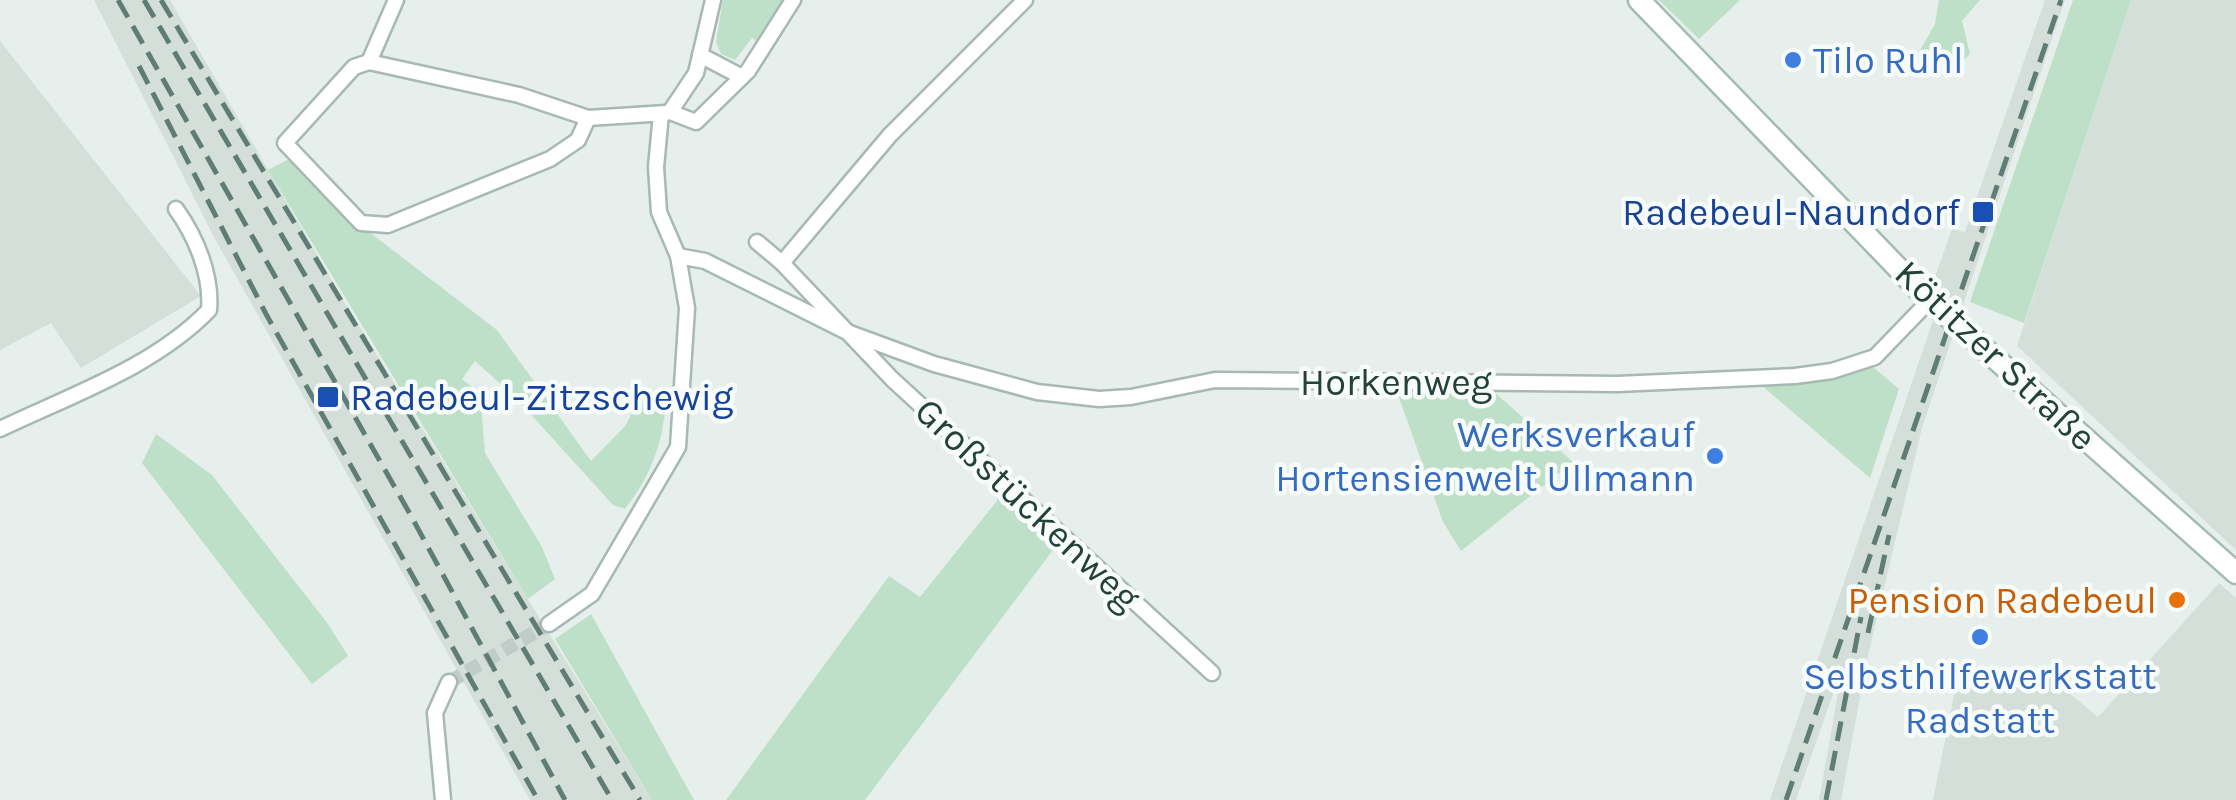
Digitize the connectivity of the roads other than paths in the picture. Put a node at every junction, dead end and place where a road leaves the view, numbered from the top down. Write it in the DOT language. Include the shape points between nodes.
graph roads {
  1 [pos="712,0"];
  2 [pos="792,0"];
  3 [pos="1026,0"];
  4 [pos="1639,0"];
  5 [pos="389,3"];
  6 [pos="700,55"];
  7 [pos="369,62"];
  8 [pos="742,77"];
  9 [pos="666,113"];
  10 [pos="588,118"];
  11 [pos="176,209"];
  12 [pos="757,242"];
  13 [pos="678,256"];
  14 [pos="782,263"];
  15 [pos="1930,300"];
  16 [pos="846,332"];
  17 [pos="0,429"];
  18 [pos="2236,573"];
  19 [pos="549,624"];
  20 [pos="1212,673"];
  21 [pos="449,682"];
  22 [pos="443,800"];
  1 -- 6 [label="street"];
  2 -- 8 [label="street"];
  3 -- 14 [label="street" via="890,135"];
  4 -- 15 [label="street, Kötitzer Straße"];
  5 -- 7 [label="street"];
  6 -- 8 [label="street"];
  6 -- 9 [label="street" via="696,73"];
  7 -- 10 [label="street" via="519,95"];
  7 -- 10 [label="street" via="354,66 286,143 361,223 388,225 550,159 578,140"];
  8 -- 9 [label="street" via="696,122"];
  9 -- 10 [label="street"];
  9 -- 13 [label="street" via="656,167 660,212"];
  11 -- 17 [label="street" via="207,276 210,310 141,362"];
  12 -- 14 [label="street, Großstückenweg"];
  13 -- 16 [label="street, Großstückenweg" via="705,261"];
  13 -- 19 [label="street" via="687,308 678,447 592,594"];
  14 -- 16 [label="street, Großstückenweg"];
  15 -- 16 [label="street, Horkenweg" via="1875,357 1832,371 1617,384 1215,380 1099,398 1020,387"];
  15 -- 18 [label="street, Kötitzer Straße"];
  16 -- 20 [label="street, Großstückenweg"];
  21 -- 22 [label="street" via="436,713"];
}
